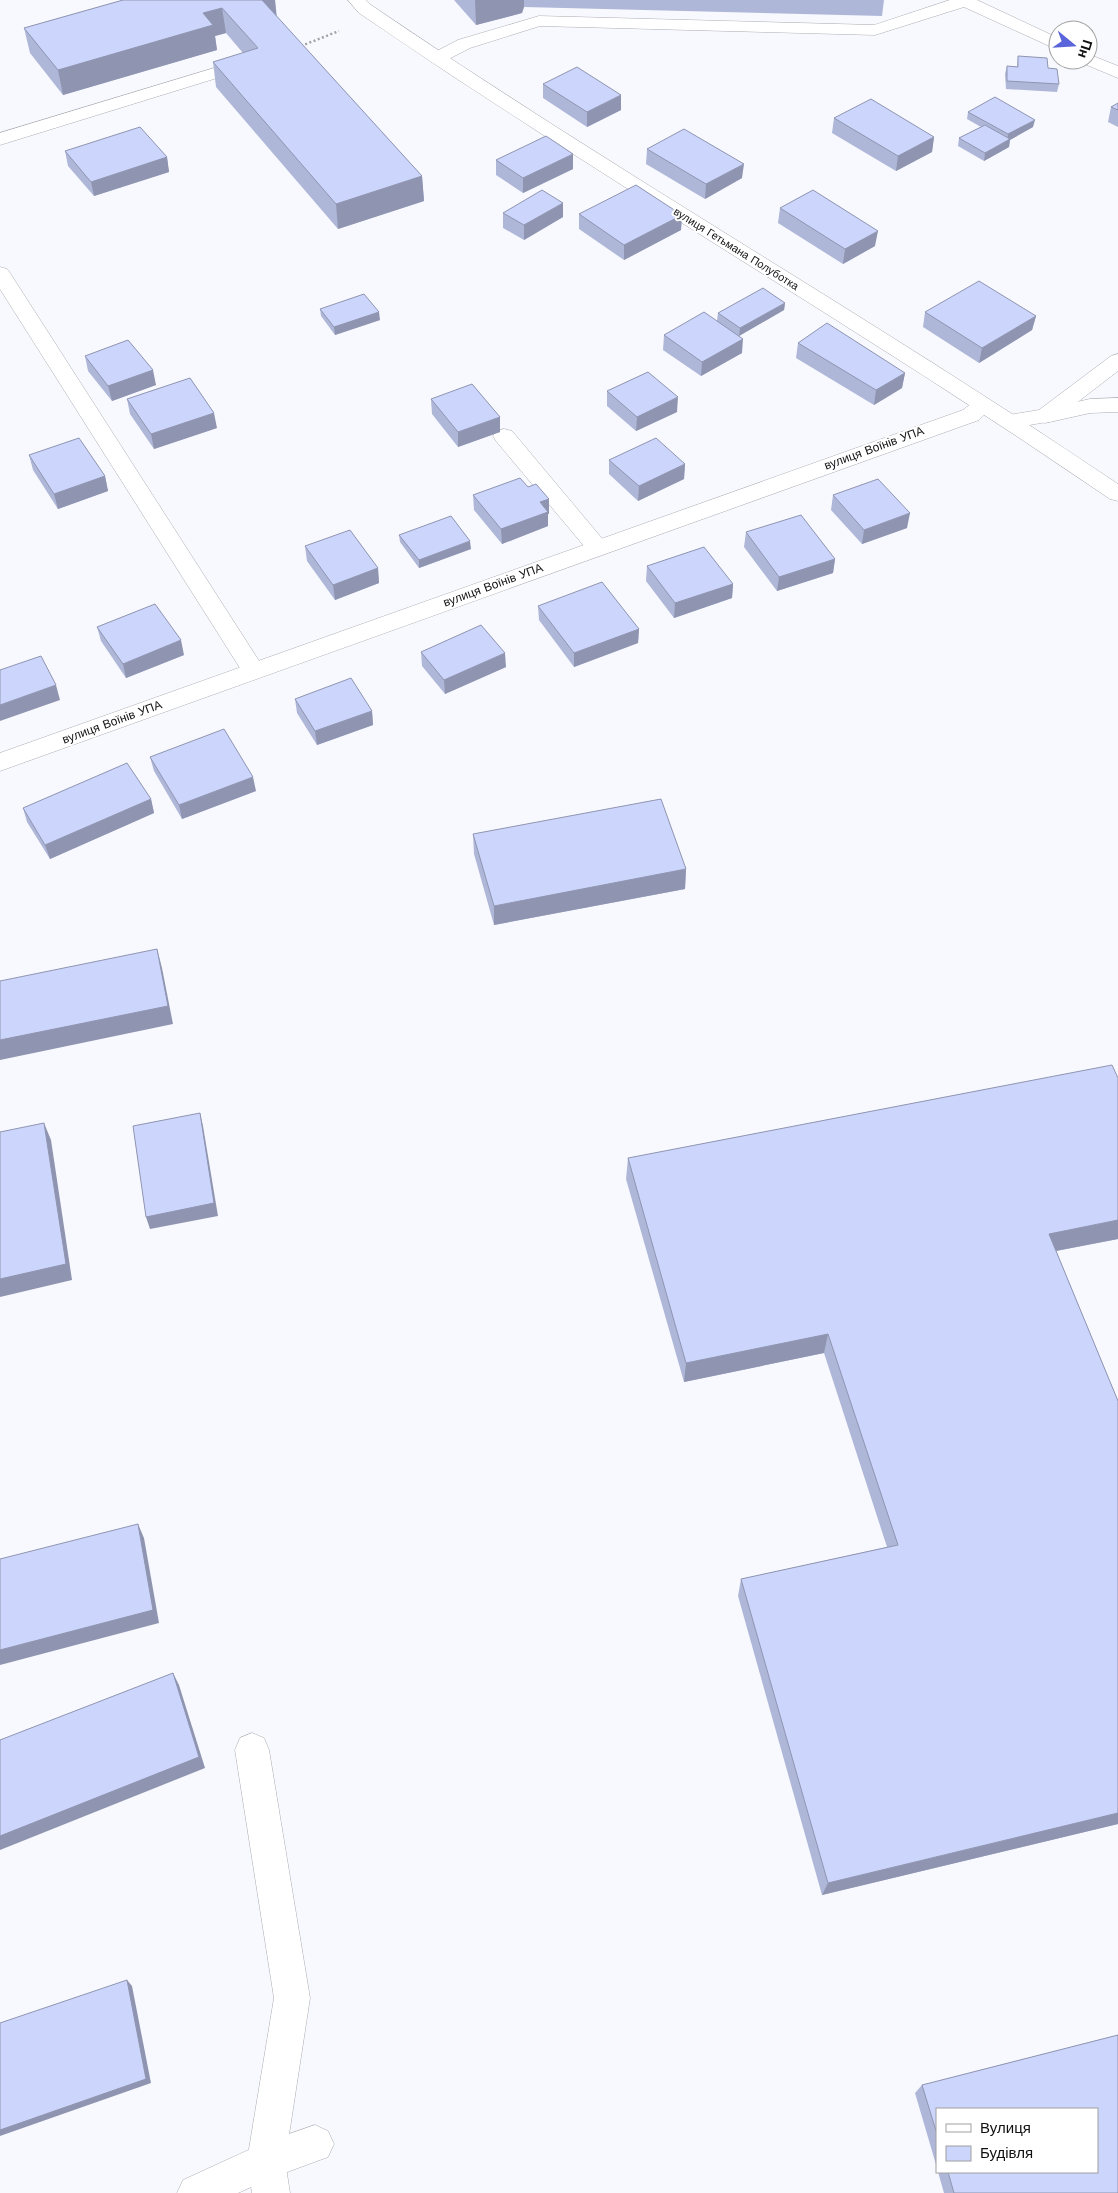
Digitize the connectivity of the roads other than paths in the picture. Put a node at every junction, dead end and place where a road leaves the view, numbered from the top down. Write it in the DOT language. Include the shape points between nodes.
graph roads {
  1 [pos="357,0"];
  2 [pos="965,0"];
  3 [pos="1048,40"];
  4 [pos="437,58"];
  5 [pos="1098,64"];
  6 [pos="224,70"];
  7 [pos="1118,73"];
  8 [pos="0,139"];
  9 [pos="0,273"];
  10 [pos="1118,361"];
  11 [pos="983,405"];
  12 [pos="1118,405"];
  13 [pos="1045,416"];
  14 [pos="1011,421"];
  15 [pos="504,436"];
  16 [pos="1118,494"];
  17 [pos="597,548"];
  18 [pos="253,670"];
  19 [pos="0,762"];
  20 [pos="252,1750"];
  21 [pos="315,2144"];
  22 [pos="269,2177"];
  23 [pos="196,2193"];
  1 -- 4 [label="street, вулиця Гетьмана Полуботка"];
  2 -- 3 [label="street"];
  2 -- 4 [label="street" via="875,30 538,21 464,44"];
  4 -- 11 [label="street, вулиця Гетьмана Полуботка"];
  5 -- 7 [label="street"];
  6 -- 8 [label="street"];
  9 -- 18 [label="street"];
  10 -- 13 [label="street"];
  11 -- 14 [label="street, вулиця Гетьмана Полуботка"];
  11 -- 17 [label="street, вулиця Воїнів УПА" via="971,415"];
  12 -- 13 [label="street" via="1090,406"];
  13 -- 14 [label="street"];
  14 -- 16 [label="street, вулиця Гетьмана Полуботка"];
  15 -- 17 [label="street"];
  17 -- 18 [label="street, вулиця Воїнів УПА"];
  18 -- 19 [label="street, вулиця Воїнів УПА"];
  20 -- 22 [label="street" via="292,1998"];
  21 -- 22 [label="street"];
  22 -- 23 [label="street"];
}
